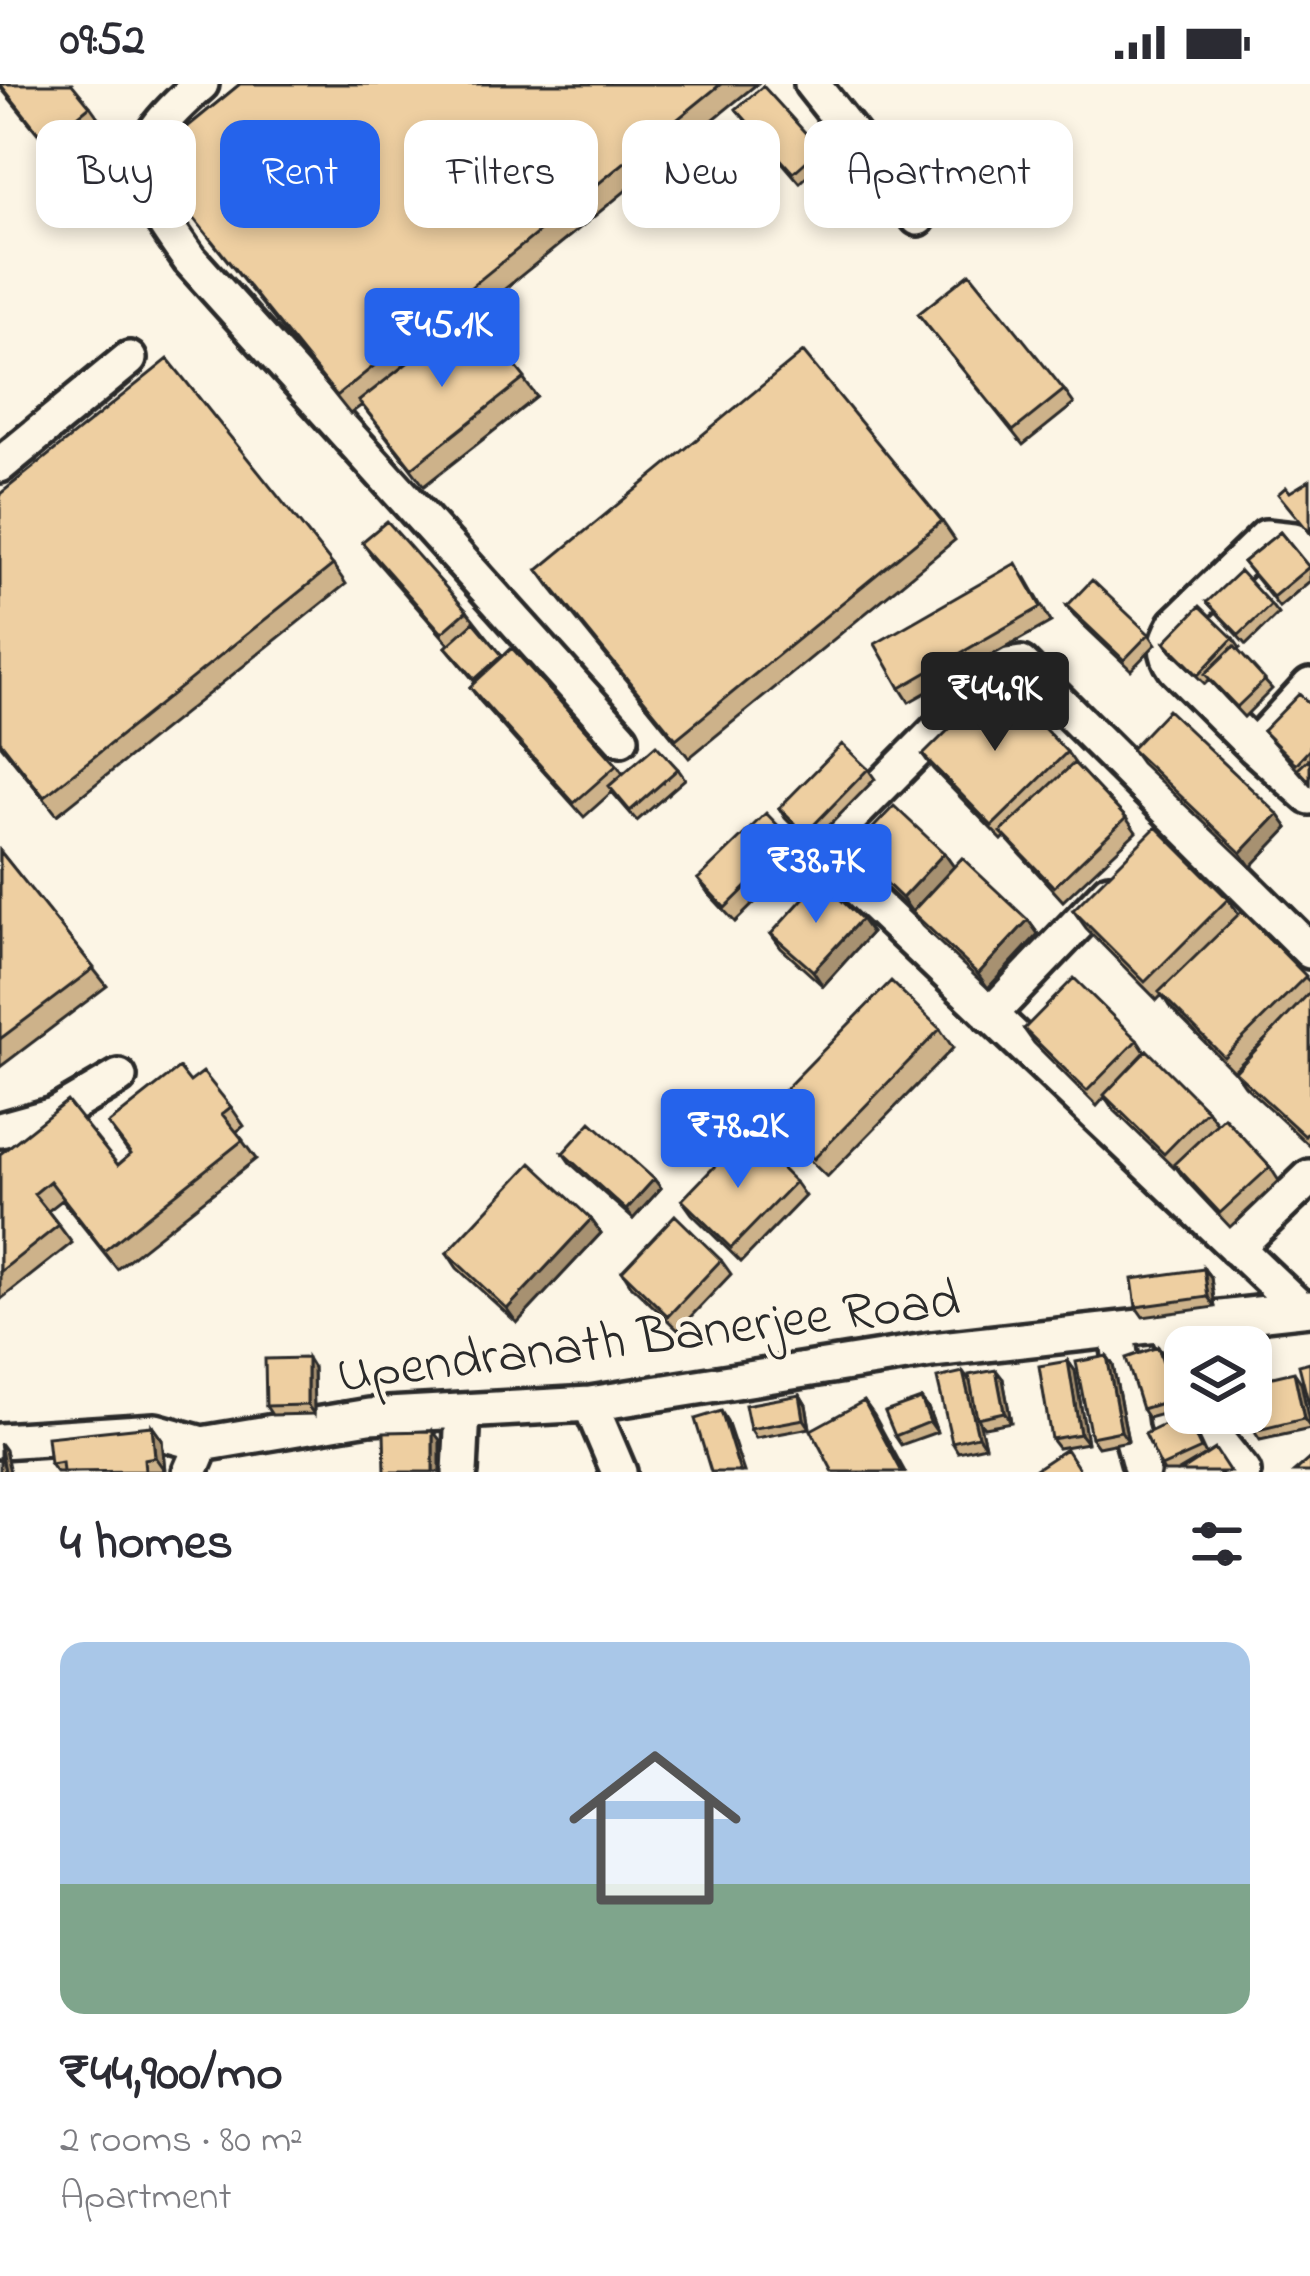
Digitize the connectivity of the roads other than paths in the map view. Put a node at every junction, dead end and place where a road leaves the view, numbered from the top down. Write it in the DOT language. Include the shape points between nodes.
graph roads {
  1 [pos="201,84"];
  2 [pos="812,84"];
  3 [pos="841,120"];
  4 [pos="129,359"];
  5 [pos="0,465"];
  6 [pos="1310,554"];
  7 [pos="1310,686"];
  8 [pos="621,738"];
  9 [pos="1254,747"];
  10 [pos="1310,797"];
  11 [pos="1130,868"];
  12 [pos="1310,951"];
  13 [pos="990,1016"];
  14 [pos="119,1077"];
  15 [pos="0,1130"];
  16 [pos="1310,1178"];
  17 [pos="1236,1248"];
  18 [pos="1306,1308"];
  19 [pos="1173,1326"];
  20 [pos="1164,1327"];
  21 [pos="1117,1332"];
  22 [pos="590,1404"];
  23 [pos="463,1411"];
  24 [pos="1216,1434"];
  25 [pos="0,1441"];
  26 [pos="196,1458"];
  27 [pos="460,1472"];
  28 [pos="619,1472"];
  29 [pos="1142,1472"];
  30 [pos="1243,1472"];
  1 -- 8 [label="street" via="147,140 139,165 154,210 190,260"];
  2 -- 3 [label="street"];
  4 -- 5 [label="street"];
  6 -- 9 [label="street" via="1294,539 1266,537 1167,640 1175,668"];
  7 -- 9 [label="street"];
  9 -- 10 [label="street"];
  11 -- 13 [label="street"];
  12 -- 13 [label="street" via="1169,827 1030,670 1012,663 823,852"];
  13 -- 17 [label="street"];
  14 -- 15 [label="street" via="54,1115"];
  16 -- 17 [label="street"];
  17 -- 18 [label="street"];
  18 -- 19 [label="street, Upendranath Banerjee Road"];
  20 -- 21 [label="street, Upendranath Banerjee Road"];
  21 -- 22 [label="street, Upendranath Banerjee Road" via="932,1350"];
  21 -- 29 [label="street"];
  22 -- 23 [label="street, Upendranath Banerjee Road"];
  22 -- 28 [label="street"];
  23 -- 26 [label="street, Upendranath Banerjee Road" via="369,1416"];
  23 -- 27 [label="street"];
  24 -- 30 [label="street"];
  25 -- 26 [label="street, Upendranath Banerjee Road" via="155,1431"];
}
